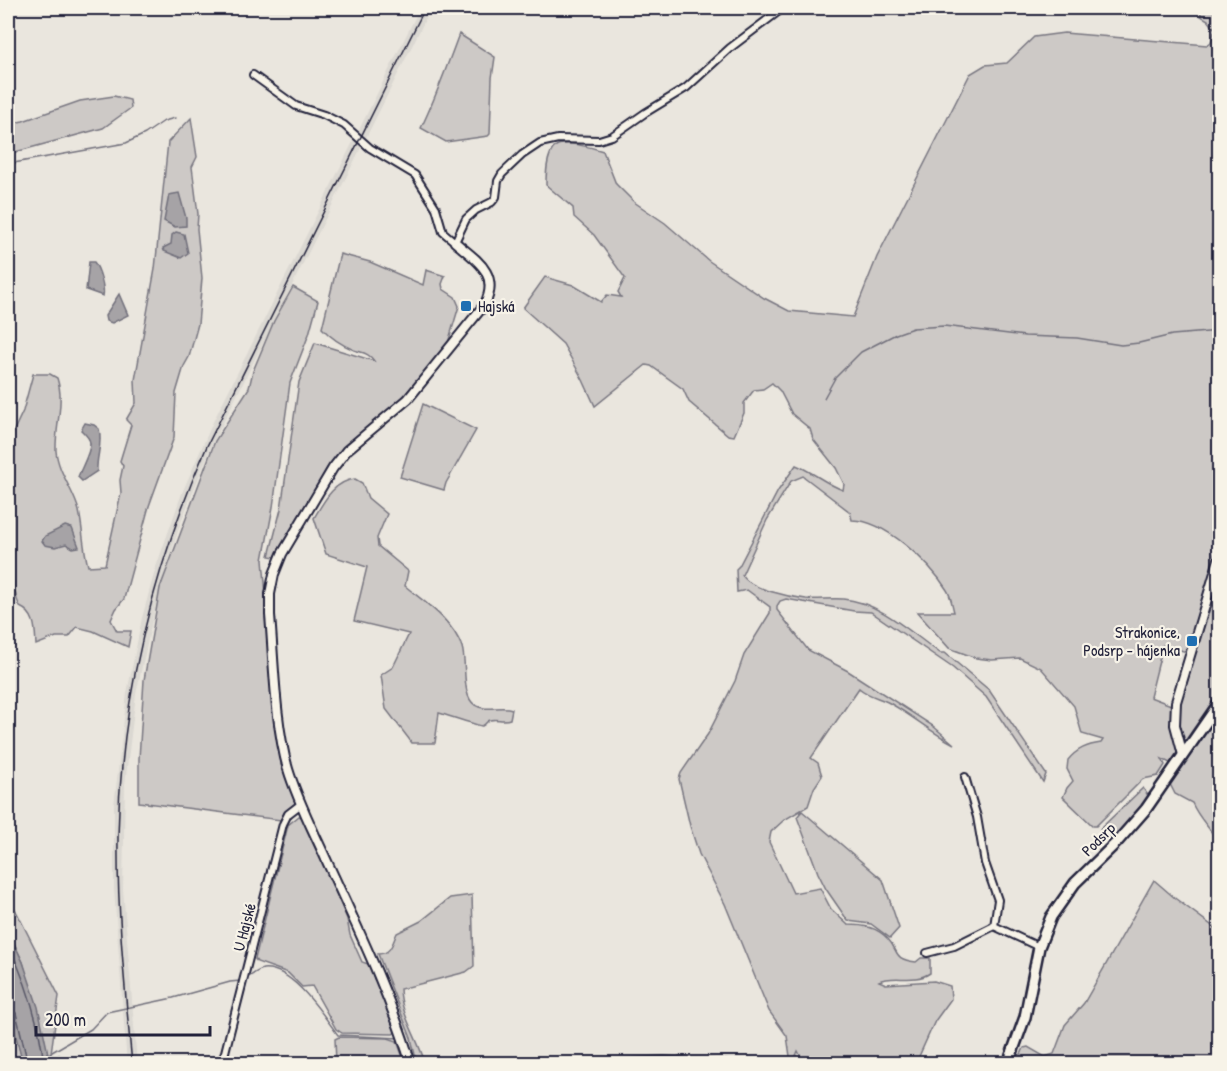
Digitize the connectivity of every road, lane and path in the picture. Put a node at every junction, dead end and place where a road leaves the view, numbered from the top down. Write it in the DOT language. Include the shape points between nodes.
graph roads {
  1 [pos="783,8"];
  2 [pos="253,75"];
  3 [pos="455,242"];
  4 [pos="1220,556"];
  5 [pos="1220,702"];
  6 [pos="1183,755"];
  7 [pos="965,777"];
  8 [pos="301,804"];
  9 [pos="994,926"];
  10 [pos="1039,947"];
  11 [pos="927,953"];
  12 [pos="222,1064"];
  13 [pos="411,1064"];
  14 [pos="1008,1064"];
  1 -- 3 [label="street" via="686,88 612,136 599,141 558,139 540,143 522,155 502,174 492,201 466,219"];
  2 -- 3 [label="street" via="296,106 344,125 370,148 415,175 436,208 443,232"];
  3 -- 8 [label="street" via="481,264 488,277 491,287 485,304 408,399 347,450 291,537 274,574 270,615 282,743"];
  4 -- 6 [label="street" via="1176,702 1174,725"];
  5 -- 6 [label="main road, Podsrp"];
  6 -- 10 [label="main road, Podsrp" via="1131,827 1059,904"];
  7 -- 9 [label="street" via="998,900"];
  8 -- 12 [label="street, U Hajské" via="288,814 283,825"];
  8 -- 13 [label="street" via="399,1024"];
  9 -- 10 [label="street"];
  9 -- 11 [label="street" via="954,946"];
  10 -- 14 [label="main road, Podsrp" via="1025,1017"];
}
